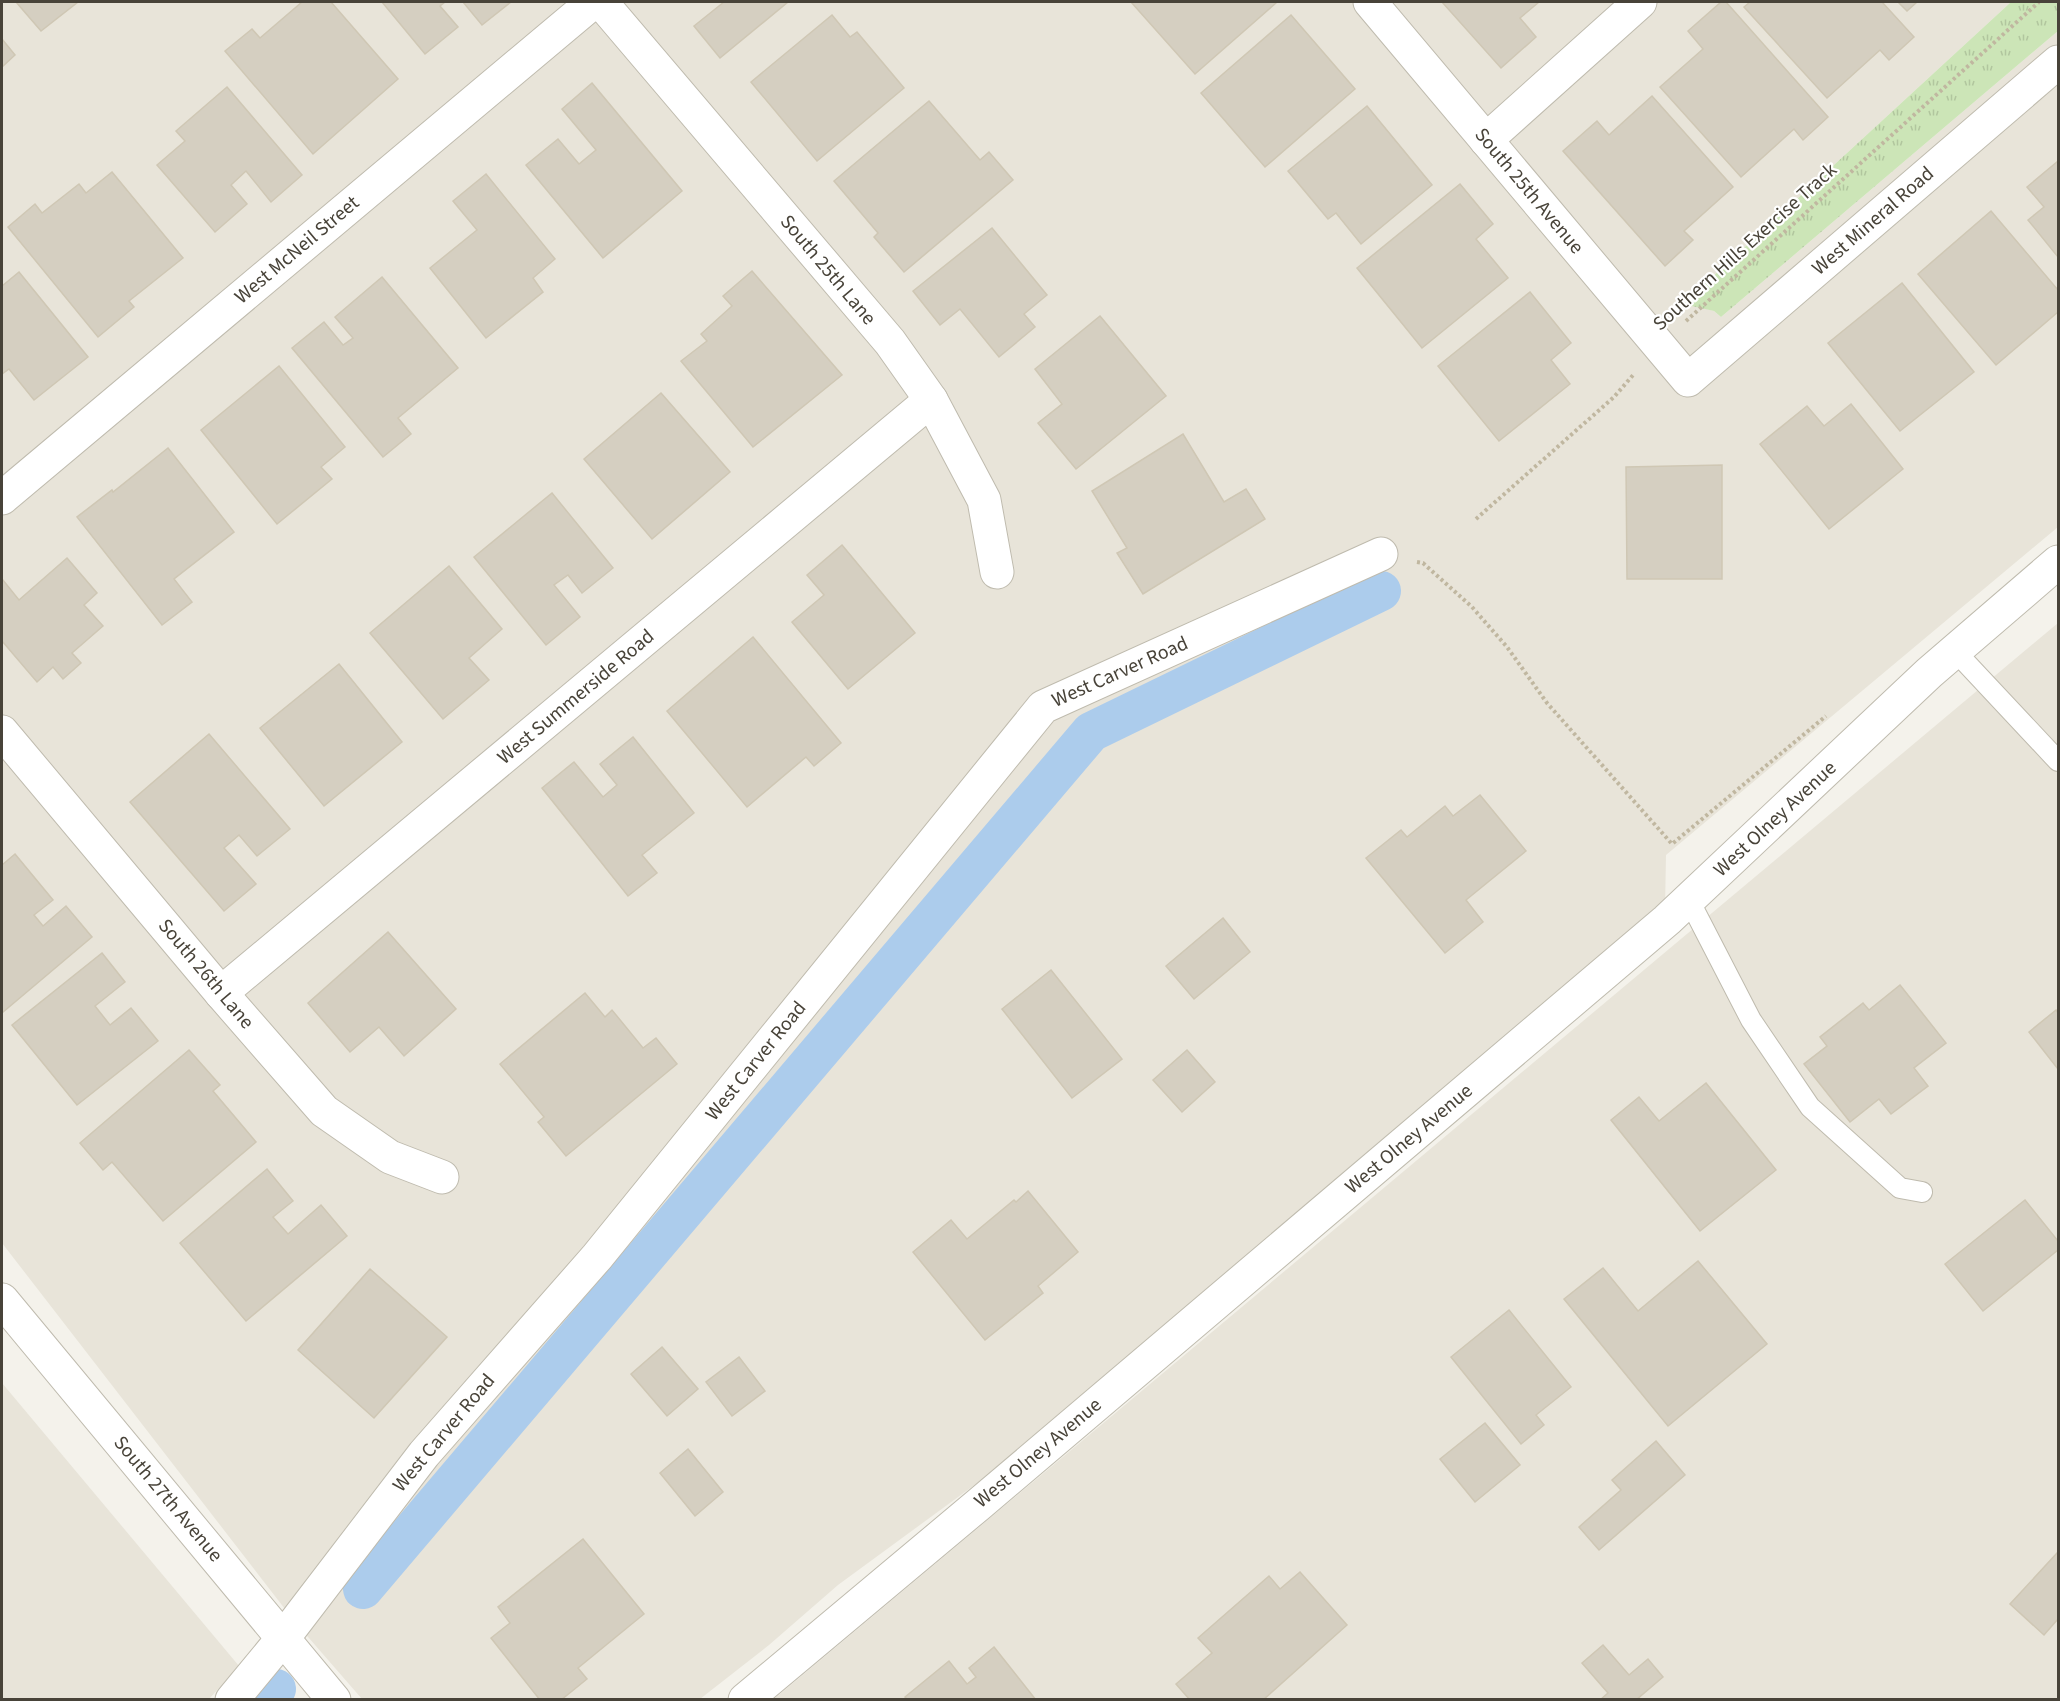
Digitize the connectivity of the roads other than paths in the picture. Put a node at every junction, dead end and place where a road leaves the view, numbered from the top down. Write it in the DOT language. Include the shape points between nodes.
graph roads {
  1 [pos="593,2"];
  2 [pos="601,2"];
  3 [pos="1370,2"];
  4 [pos="1640,2"];
  5 [pos="2058,62"];
  6 [pos="1486,140"];
  7 [pos="1689,380"];
  8 [pos="931,400"];
  9 [pos="2,498"];
  10 [pos="1381,554"];
  11 [pos="2058,562"];
  12 [pos="997,572"];
  13 [pos="1955,651"];
  14 [pos="2,732"];
  15 [pos="2058,761"];
  16 [pos="1689,900"];
  17 [pos="221,993"];
  18 [pos="442,1177"];
  19 [pos="1922,1192"];
  20 [pos="2,1300"];
  21 [pos="284,1637"];
  22 [pos="232,1700"];
  23 [pos="334,1700"];
  24 [pos="745,1700"];
  1 -- 9 [label="street, West McNeil Street"];
  2 -- 8 [label="street, South 25th Lane" via="890,342"];
  3 -- 6 [label="street, South 25th Avenue"];
  4 -- 6 [label="street"];
  5 -- 7 [label="street, West Mineral Road"];
  6 -- 7 [label="street, South 25th Avenue"];
  8 -- 12 [label="street, South 25th Lane" via="984,500"];
  8 -- 17 [label="street, West Summerside Road"];
  10 -- 21 [label="street, West Carver Road" via="1043,707 597,1257 424,1454"];
  11 -- 13 [label="street, West Olney Avenue"];
  13 -- 15 [label="lane"];
  13 -- 16 [label="street, West Olney Avenue"];
  14 -- 17 [label="street, South 26th Lane"];
  16 -- 19 [label="lane" via="1751,1020 1810,1107 1900,1188"];
  16 -- 24 [label="street, West Olney Avenue"];
  17 -- 18 [label="street, South 26th Lane" via="324,1111 390,1157"];
  20 -- 21 [label="street, South 27th Avenue"];
  21 -- 22 [label="street, West Carver Road"];
  21 -- 23 [label="street, South 27th Avenue"];
}
